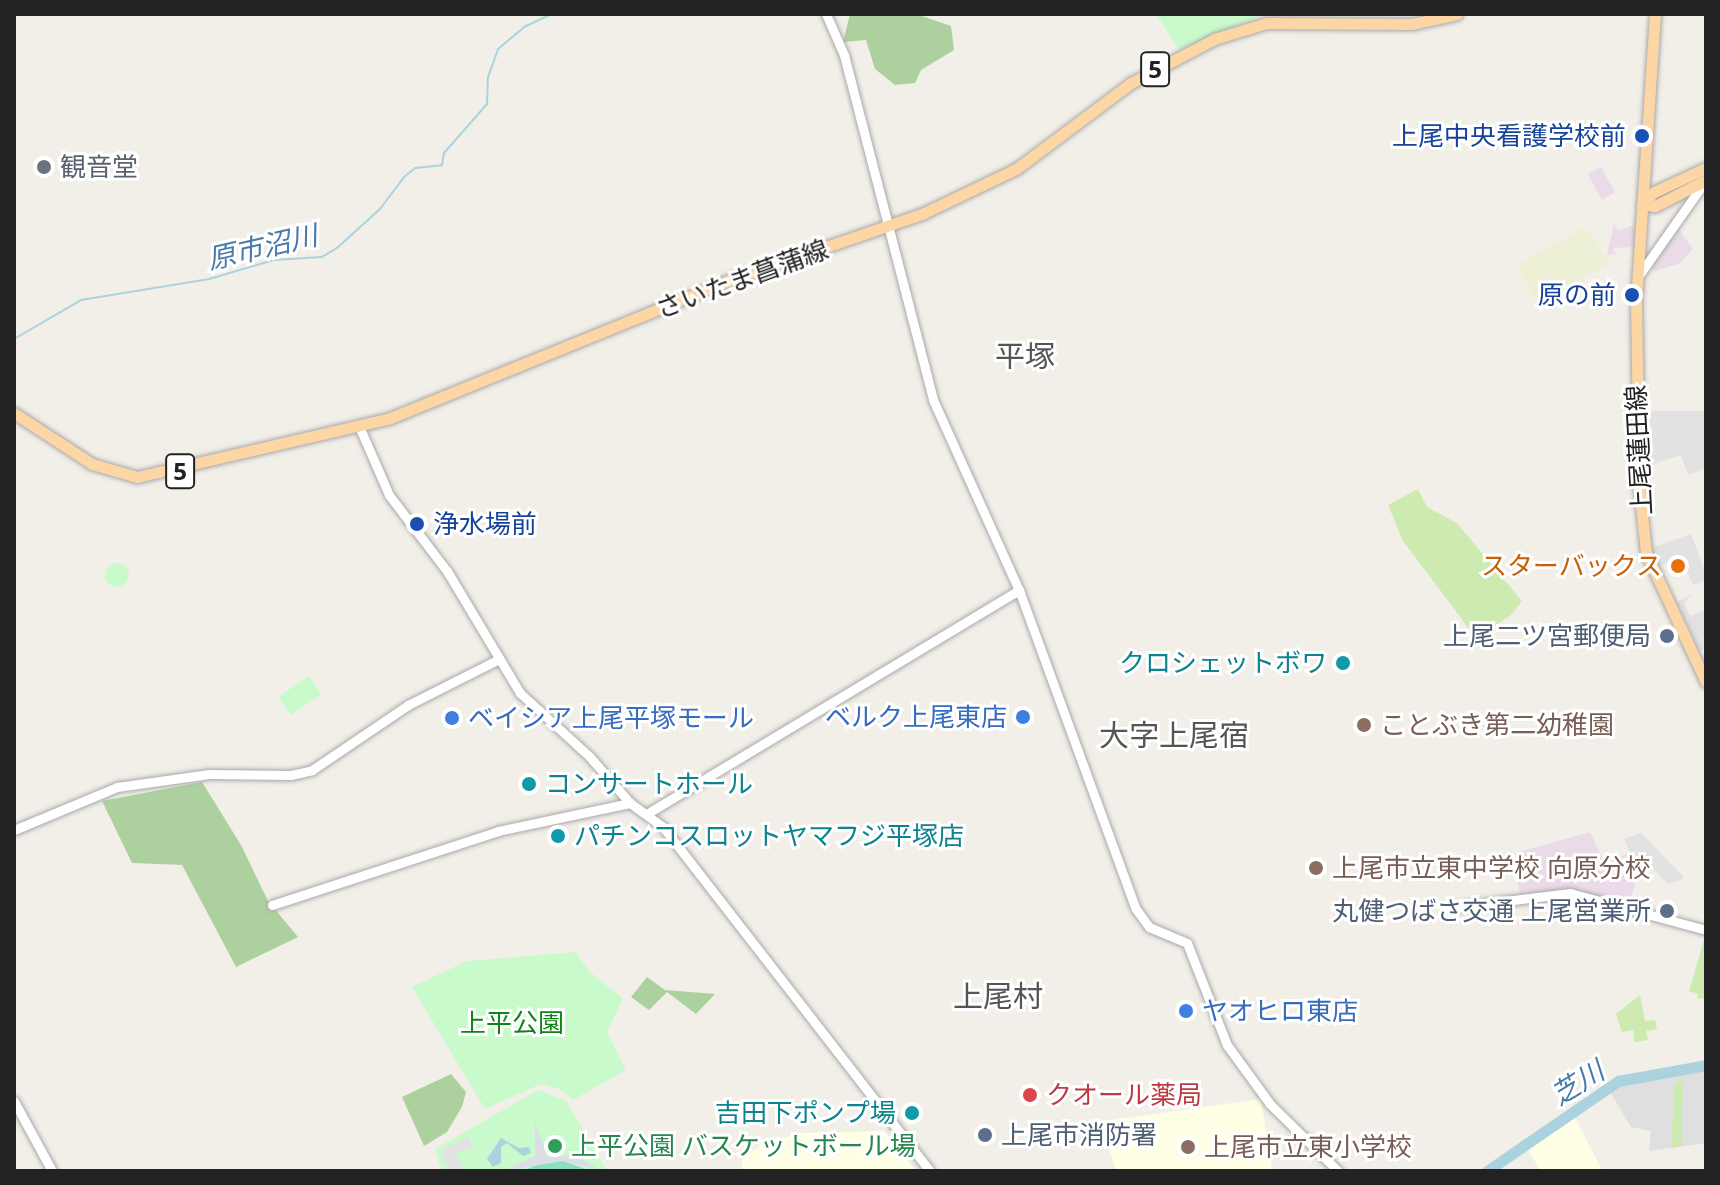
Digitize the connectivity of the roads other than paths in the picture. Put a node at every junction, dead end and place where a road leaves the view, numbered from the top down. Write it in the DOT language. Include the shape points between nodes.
graph roads {
  1 [pos="826,14"];
  2 [pos="1457,14"];
  3 [pos="1655,14"];
  4 [pos="1706,168"];
  5 [pos="1706,180"];
  6 [pos="1642,204"];
  7 [pos="888,227"];
  8 [pos="1637,278"];
  9 [pos="14,413"];
  10 [pos="359,426"];
  11 [pos="1019,590"];
  12 [pos="499,659"];
  13 [pos="1706,682"];
  14 [pos="630,803"];
  15 [pos="648,813"];
  16 [pos="14,830"];
  17 [pos="272,905"];
  18 [pos="1456,907"];
  19 [pos="1706,930"];
  20 [pos="14,1101"];
  21 [pos="52,1171"];
  22 [pos="930,1171"];
  23 [pos="1338,1171"];
  1 -- 7 [label="street" via="844,55"];
  2 -- 7 [label="main road, さいたま菖蒲線 / 5" via="1412,24 1267,23 1214,39 1131,83 1016,169"];
  3 -- 6 [label="main road"];
  4 -- 6 [label="main road" via="1654,192"];
  5 -- 6 [label="main road" via="1655,206"];
  5 -- 8 [label="street"];
  6 -- 8 [label="main road, 上尾蓮田線"];
  7 -- 10 [label="main road, さいたま菖蒲線 / 5" via="727,281 446,398"];
  7 -- 11 [label="street" via="934,402"];
  8 -- 13 [label="main road, 上尾蓮田線" via="1636,436 1644,544"];
  9 -- 10 [label="main road, さいたま菖蒲線 / 5" via="92,464 137,477"];
  10 -- 12 [label="street" via="389,495 431,548"];
  11 -- 15 [label="street"];
  11 -- 23 [label="street" via="1139,916 1149,927 1189,946 1227,1045 1270,1104"];
  12 -- 14 [label="street" via="526,701 589,756"];
  12 -- 16 [label="street" via="408,705 312,770 291,775 209,774 117,787"];
  14 -- 15 [label="street"];
  14 -- 17 [label="street" via="513,827"];
  15 -- 22 [label="street"];
  18 -- 19 [label="street" via="1570,893"];
  20 -- 21 [label="street"];
}
